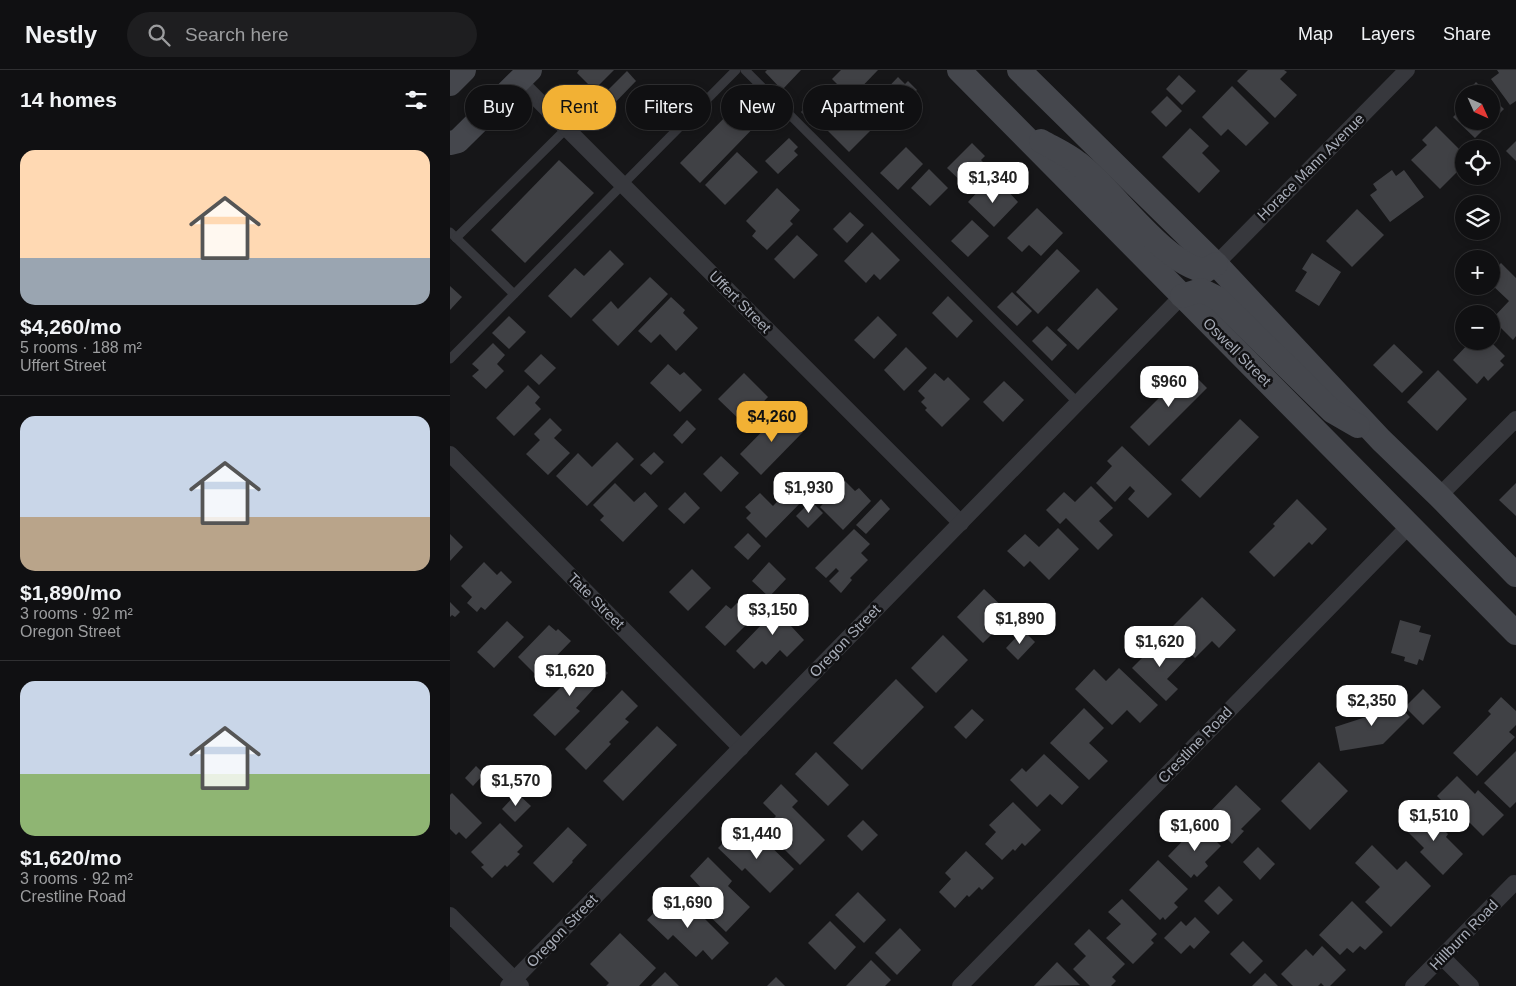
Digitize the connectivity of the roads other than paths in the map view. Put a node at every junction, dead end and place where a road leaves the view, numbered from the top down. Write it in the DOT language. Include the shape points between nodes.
graph roads {
  1 [pos="464,70"];
  2 [pos="736,70"];
  3 [pos="745,70"];
  4 [pos="959,70"];
  5 [pos="1020,70"];
  6 [pos="1406,70"];
  7 [pos="525,76"];
  8 [pos="450,84"];
  9 [pos="542,98"];
  10 [pos="1012,124"];
  11 [pos="565,130"];
  12 [pos="567,130"];
  13 [pos="450,143"];
  14 [pos="623,185"];
  15 [pos="453,235"];
  16 [pos="1216,264"];
  17 [pos="514,294"];
  18 [pos="1182,296"];
  19 [pos="450,359"];
  20 [pos="1078,403"];
  21 [pos="1516,418"];
  22 [pos="1381,440"];
  23 [pos="450,454"];
  24 [pos="1439,496"];
  25 [pos="961,523"];
  26 [pos="1410,526"];
  27 [pos="1516,574"];
  28 [pos="1516,632"];
  29 [pos="741,748"];
  30 [pos="1514,883"];
  31 [pos="450,914"];
  32 [pos="1442,957"];
  33 [pos="514,984"];
  34 [pos="960,986"];
  35 [pos="1413,986"];
  36 [pos="1471,986"];
  1 -- 8 [label="main road"];
  2 -- 14 [label="lane"];
  3 -- 20 [label="lane"];
  4 -- 10 [label="main road, Oswell Street"];
  5 -- 16 [label="main road"];
  6 -- 16 [label="street, Horace Mann Avenue"];
  7 -- 9 [label="street, Uffert Street"];
  7 -- 13 [label="main road" via="458,141"];
  10 -- 16 [label="main road" via="1078,163 1186,266 1205,271"];
  10 -- 18 [label="main road, Oswell Street"];
  11 -- 15 [label="lane"];
  12 -- 14 [label="street, Uffert Street"];
  14 -- 17 [label="lane"];
  14 -- 25 [label="street, Uffert Street"];
  15 -- 17 [label="lane"];
  16 -- 22 [label="main road"];
  17 -- 19 [label="lane"];
  18 -- 20 [label="street, Oregon Street"];
  18 -- 22 [label="main road" via="1201,290 1217,298 1332,411"];
  18 -- 26 [label="main road, Oswell Street"];
  20 -- 25 [label="street, Oregon Street"];
  21 -- 24 [label="street"];
  22 -- 24 [label="main road"];
  23 -- 29 [label="street, Tate Street"];
  24 -- 27 [label="main road"];
  25 -- 29 [label="street, Oregon Street"];
  26 -- 28 [label="main road, Oswell Street"];
  26 -- 34 [label="street, Crestline Road"];
  29 -- 33 [label="street, Oregon Street"];
  30 -- 32 [label="street, Hillburn Road"];
  31 -- 33 [label="street"];
  32 -- 35 [label="street, Hillburn Road"];
  32 -- 36 [label="street"];
}
